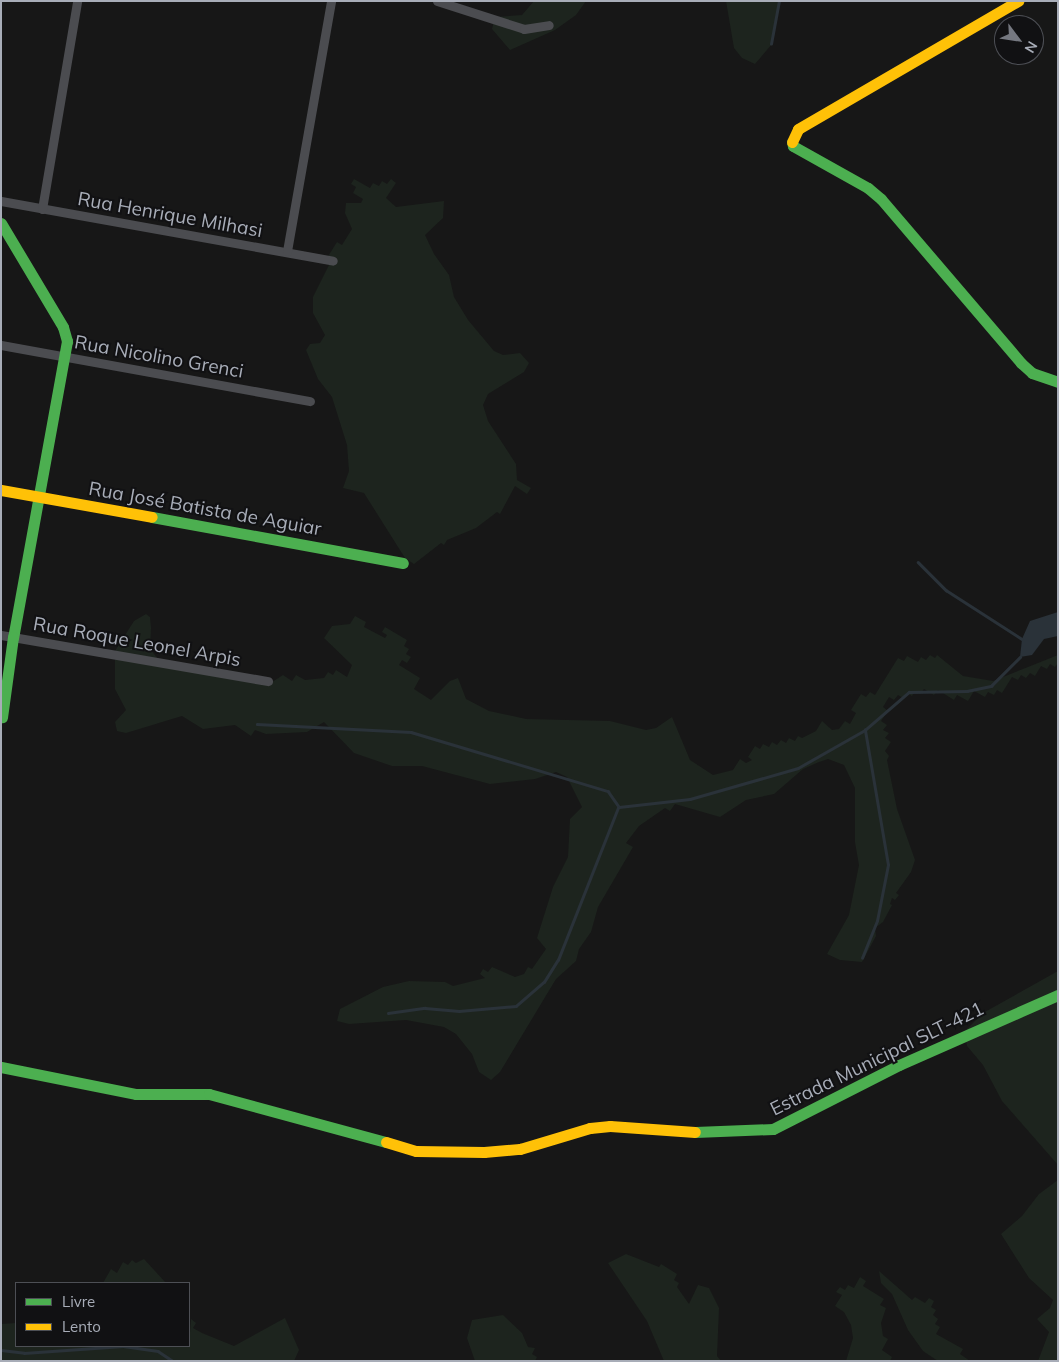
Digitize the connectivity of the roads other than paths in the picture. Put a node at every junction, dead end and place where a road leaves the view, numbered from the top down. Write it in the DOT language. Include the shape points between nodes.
graph roads {
  1 [pos="77,1"];
  2 [pos="332,1"];
  3 [pos="437,1"];
  4 [pos="1018,1"];
  5 [pos="549,25"];
  6 [pos="1,201"];
  7 [pos="42,209"];
  8 [pos="1,223"];
  9 [pos="287,251"];
  10 [pos="333,261"];
  11 [pos="1,345"];
  12 [pos="64,356"];
  13 [pos="1058,382"];
  14 [pos="310,401"];
  15 [pos="1,490"];
  16 [pos="40,497"];
  17 [pos="403,563"];
  18 [pos="7,636"];
  19 [pos="268,681"];
  20 [pos="2,716"];
  21 [pos="1058,995"];
  22 [pos="1,1067"];
  1 -- 7 [label="street"];
  2 -- 9 [label="street"];
  3 -- 5 [label="street" via="524,29"];
  4 -- 13 [label="street" via="798,129 792,138 793,146 868,188 881,199 1026,368 1043,379"];
  6 -- 7 [label="street, Rua Henrique Milhasi"];
  7 -- 9 [label="street, Rua Henrique Milhasi"];
  8 -- 12 [label="street" via="63,327 67,341"];
  9 -- 10 [label="street, Rua Henrique Milhasi"];
  11 -- 12 [label="street, Rua Nicolino Grenci"];
  12 -- 14 [label="street, Rua Nicolino Grenci"];
  12 -- 16 [label="street"];
  15 -- 16 [label="street, Rua José Batista de Aguiar"];
  16 -- 17 [label="street, Rua José Batista de Aguiar"];
  16 -- 18 [label="street"];
  18 -- 19 [label="street, Rua Roque Leonel Arpis"];
  18 -- 20 [label="street"];
  21 -- 22 [label="street, Estrada Municipal SLT-421" via="907,1061 773,1129 706,1133 604,1127 511,1150 416,1151 234,1099 209,1094 136,1094"];
}
